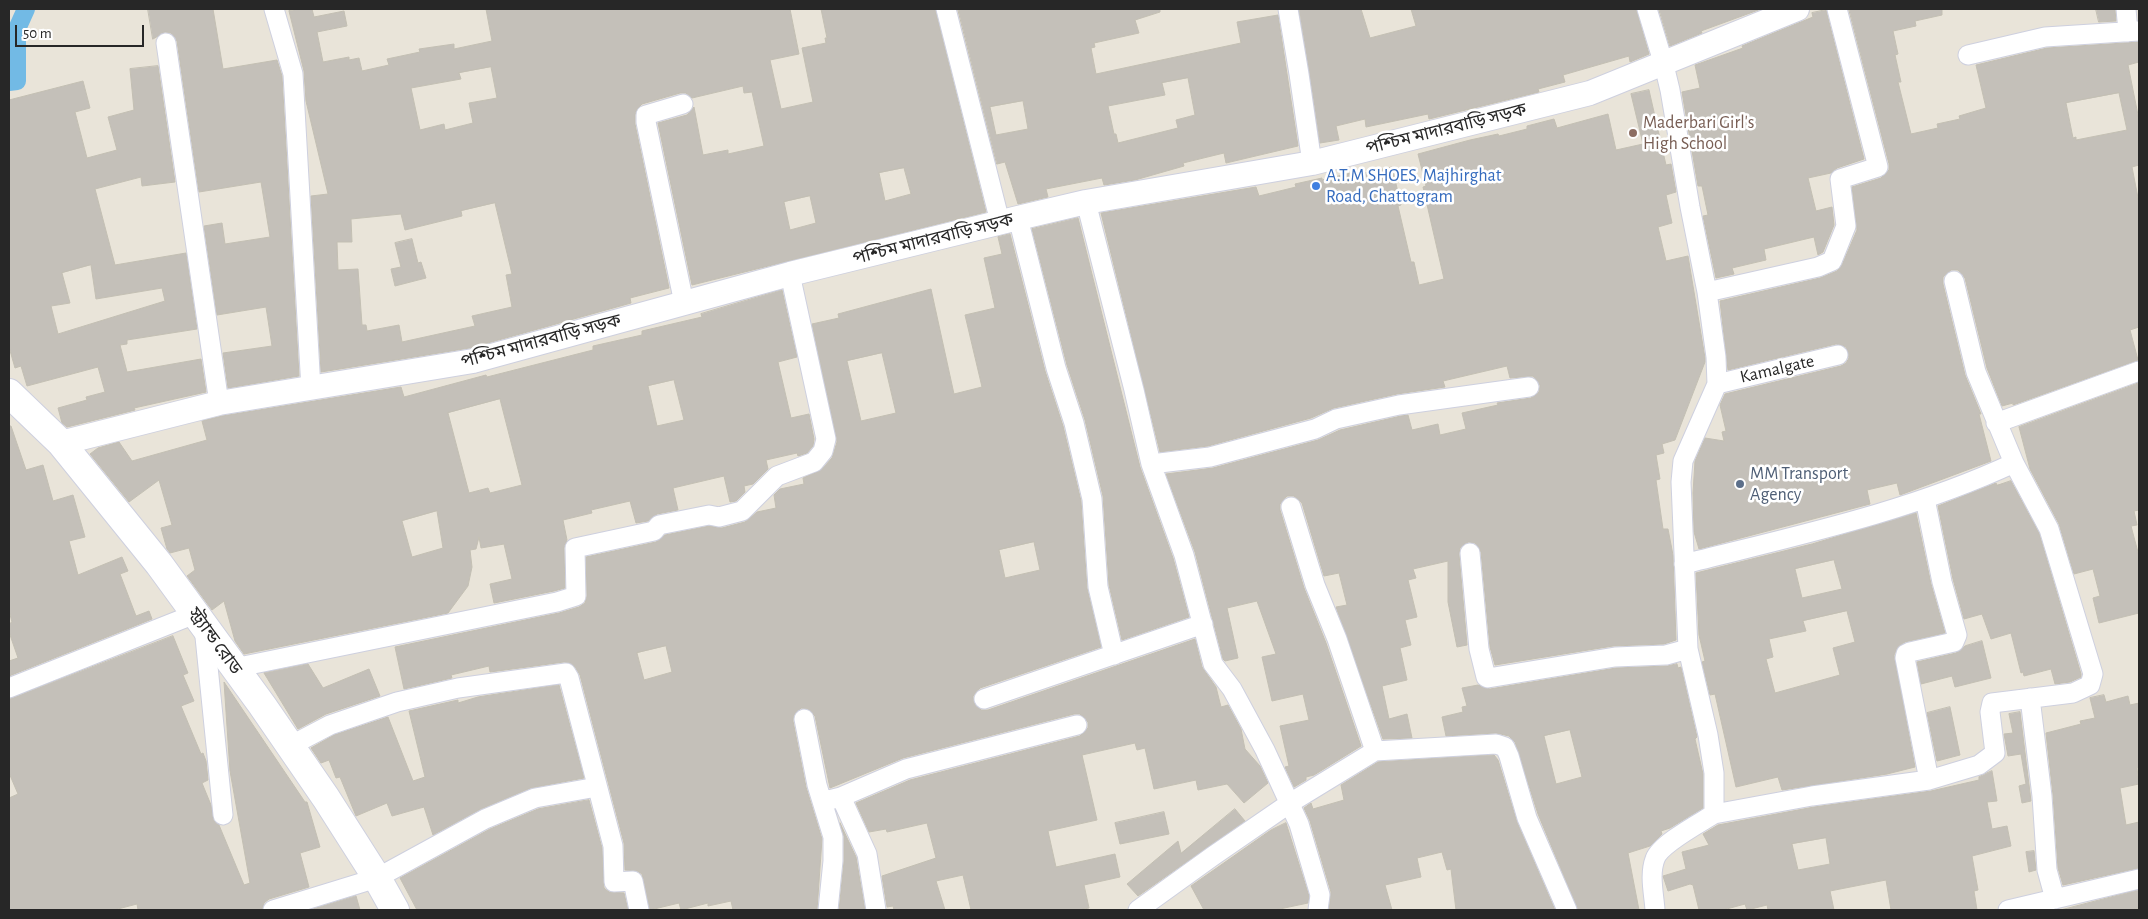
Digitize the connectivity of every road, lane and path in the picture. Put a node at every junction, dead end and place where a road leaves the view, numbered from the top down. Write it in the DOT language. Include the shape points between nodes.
graph roads {
  1 [pos="274,9"];
  2 [pos="946,9"];
  3 [pos="1288,9"];
  4 [pos="1647,9"];
  5 [pos="1796,9"];
  6 [pos="1837,9"];
  7 [pos="2126,9"];
  8 [pos="2134,31"];
  9 [pos="166,43"];
  10 [pos="1968,55"];
  11 [pos="1664,64"];
  12 [pos="683,104"];
  13 [pos="1312,163"];
  14 [pos="1086,202"];
  15 [pos="1009,220"];
  16 [pos="790,274"];
  17 [pos="1954,281"];
  18 [pos="1707,292"];
  19 [pos="684,303"];
  20 [pos="1838,355"];
  21 [pos="2139,371"];
  22 [pos="1717,384"];
  23 [pos="1529,387"];
  24 [pos="311,389"];
  25 [pos="9,393"];
  26 [pos="219,403"];
  27 [pos="1996,423"];
  28 [pos="61,443"];
  29 [pos="2014,463"];
  30 [pos="1151,464"];
  31 [pos="1925,499"];
  32 [pos="1291,507"];
  33 [pos="1470,553"];
  34 [pos="1684,564"];
  35 [pos="199,620"];
  36 [pos="1203,624"];
  37 [pos="1688,649"];
  38 [pos="1114,655"];
  39 [pos="234,668"];
  40 [pos="9,688"];
  41 [pos="984,698"];
  42 [pos="2030,698"];
  43 [pos="804,719"];
  44 [pos="1076,725"];
  45 [pos="290,746"];
  46 [pos="1375,751"];
  47 [pos="1929,780"];
  48 [pos="597,787"];
  49 [pos="832,799"];
  50 [pos="1290,803"];
  51 [pos="1714,814"];
  52 [pos="223,815"];
  53 [pos="377,878"];
  54 [pos="2139,879"];
  55 [pos="2055,899"];
  56 [pos="273,910"];
  57 [pos="395,910"];
  58 [pos="639,910"];
  59 [pos="828,910"];
  60 [pos="876,910"];
  61 [pos="1138,910"];
  62 [pos="1318,910"];
  63 [pos="1567,910"];
  64 [pos="1655,910"];
  65 [pos="2008,910"];
  1 -- 24 [label="street" via="293,74"];
  2 -- 15 [label="street"];
  3 -- 13 [label="street"];
  4 -- 11 [label="street"];
  5 -- 11 [label="street, পশ্চিম মাদারবাড়ি সড়ক"];
  6 -- 18 [label="street" via="1878,167 1840,179 1846,226 1832,261"];
  7 -- 8 [label="street"];
  8 -- 10 [label="street" via="2045,37"];
  9 -- 26 [label="street"];
  11 -- 13 [label="street, পশ্চিম মাদারবাড়ি সড়ক" via="1590,93"];
  11 -- 18 [label="street"];
  12 -- 19 [label="street" via="652,112 646,115 646,122"];
  13 -- 14 [label="street, পশ্চিম মাদারবাড়ি সড়ক"];
  14 -- 15 [label="street, পশ্চিম মাদারবাড়ি সড়ক"];
  14 -- 30 [label="street"];
  15 -- 16 [label="street, পশ্চিম মাদারবাড়ি সড়ক"];
  15 -- 38 [label="street" via="1074,423 1092,499 1098,587"];
  16 -- 19 [label="street, পশ্চিম মাদারবাড়ি সড়ক"];
  16 -- 39 [label="street" via="826,439 823,451 814,462 777,476 742,511 659,525 654,531 575,548 576,596"];
  17 -- 27 [label="street" via="1976,372"];
  18 -- 22 [label="street"];
  19 -- 24 [label="street, পশ্চিম মাদারবাড়ি সড়ক" via="473,361"];
  20 -- 22 [label="street, Kamalgate"];
  21 -- 27 [label="street"];
  22 -- 34 [label="street" via="1683,461"];
  23 -- 30 [label="street" via="1399,405 1336,419 1315,429 1210,458"];
  24 -- 26 [label="street, পশ্চিম মাদারবাড়ি সড়ক"];
  25 -- 28 [label="main road, স্ট্র্যান্ড রোড"];
  26 -- 28 [label="street, পশ্চিম মাদারবাড়ি সড়ক"];
  27 -- 29 [label="street"];
  28 -- 35 [label="main road, স্ট্র্যান্ড রোড"];
  29 -- 31 [label="street"];
  29 -- 42 [label="street" via="2048,529 2093,674 2090,685 2073,693"];
  30 -- 36 [label="street" via="1184,555"];
  31 -- 34 [label="street" via="1820,530"];
  31 -- 47 [label="street" via="1957,635 1954,642 1910,652 1905,658"];
  32 -- 46 [label="street" via="1315,586 1337,639"];
  33 -- 37 [label="street" via="1479,649 1488,678 1615,657 1666,655"];
  34 -- 37 [label="street"];
  35 -- 39 [label="main road, স্ট্র্যান্ড রোড"];
  35 -- 40 [label="street"];
  35 -- 52 [label="street"];
  36 -- 38 [label="street"];
  36 -- 50 [label="street" via="1213,664 1232,689"];
  37 -- 51 [label="street" via="1714,773"];
  38 -- 41 [label="street"];
  39 -- 45 [label="main road, স্ট্র্যান্ড রোড"];
  42 -- 47 [label="street" via="1992,703 1990,712 1995,753 1979,765"];
  42 -- 55 [label="street" via="2047,870"];
  43 -- 49 [label="street" via="818,786"];
  44 -- 49 [label="street" via="906,769"];
  45 -- 48 [label="street" via="330,725 397,702 458,688 561,672 569,678"];
  45 -- 53 [label="main road, স্ট্র্যান্ড রোড"];
  46 -- 50 [label="street"];
  46 -- 63 [label="street" via="1496,744 1505,747 1527,818"];
  47 -- 51 [label="street"];
  48 -- 53 [label="street" via="535,798 485,818"];
  48 -- 58 [label="street" via="613,846 614,882 633,881"];
  49 -- 59 [label="street" via="833,861"];
  49 -- 60 [label="street" via="866,854"];
  50 -- 61 [label="street"];
  50 -- 62 [label="street" via="1312,862 1320,895"];
  51 -- 64 [label="street" via="1667,845 1655,857 1652,873"];
  53 -- 56 [label="street"];
  53 -- 57 [label="main road, স্ট্র্যান্ড রোড"];
  54 -- 55 [label="street"];
  55 -- 65 [label="street"];
}
